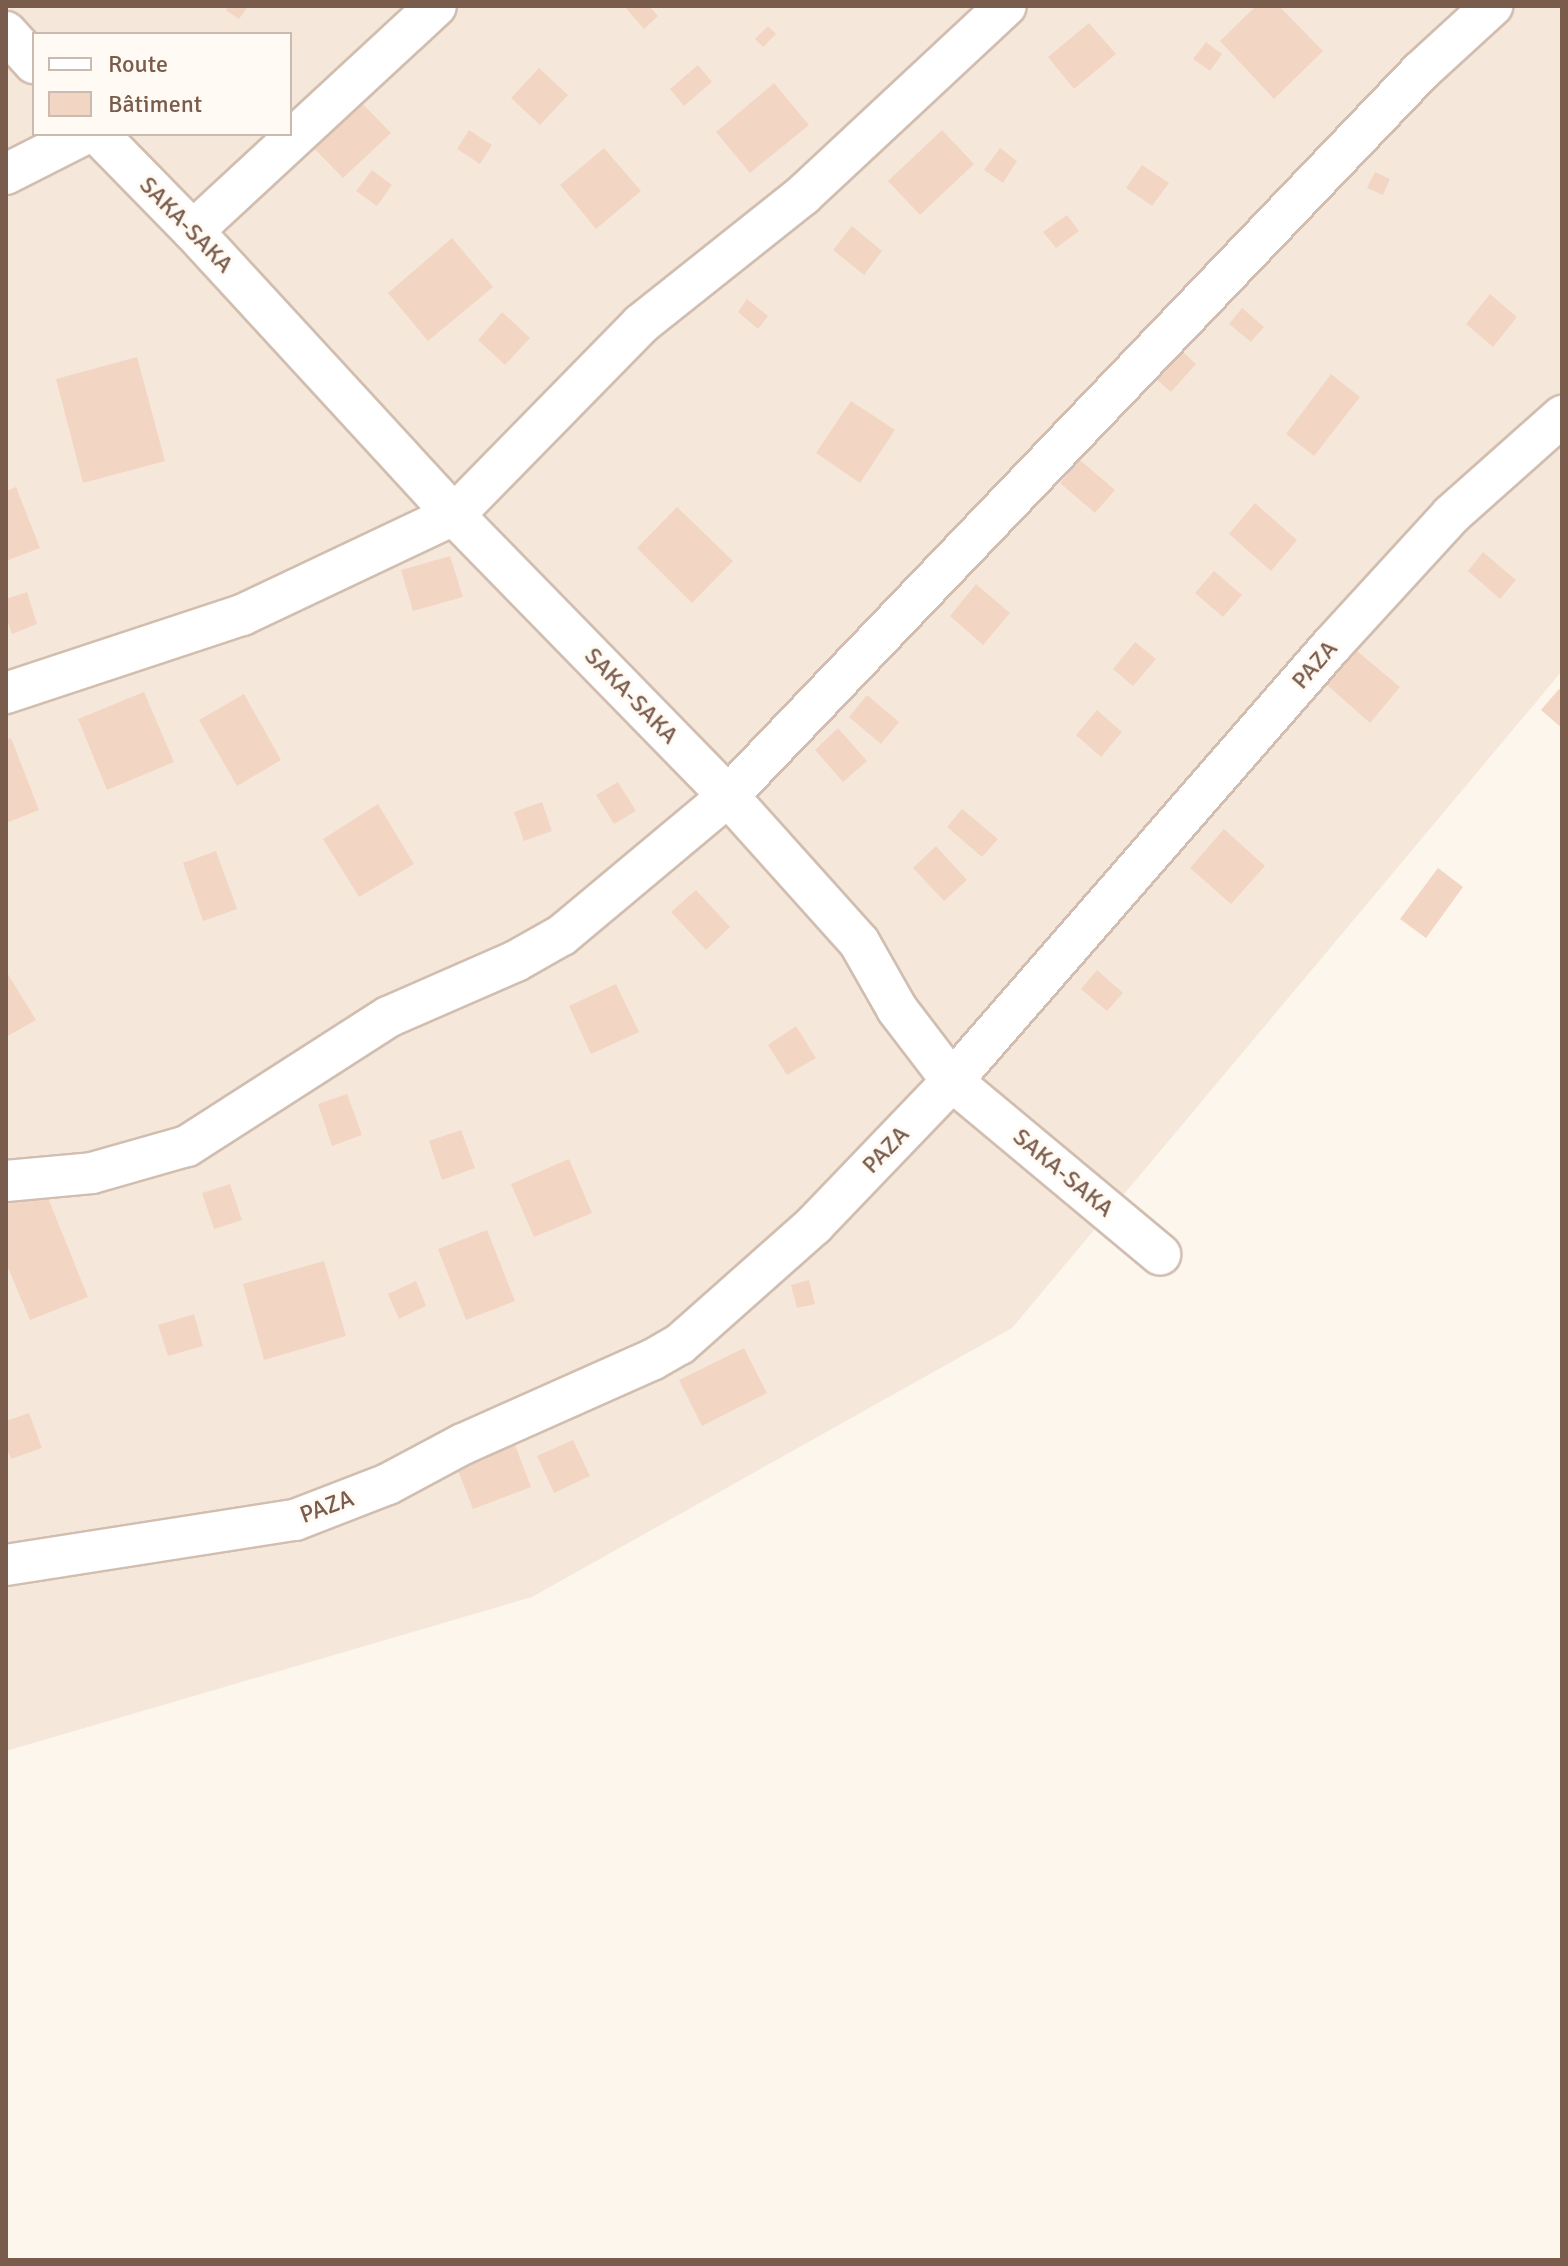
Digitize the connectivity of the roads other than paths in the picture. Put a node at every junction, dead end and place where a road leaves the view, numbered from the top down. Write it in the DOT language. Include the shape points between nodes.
graph roads {
  1 [pos="436,6"];
  2 [pos="1006,6"];
  3 [pos="1492,6"];
  4 [pos="6,32"];
  5 [pos="32,61"];
  6 [pos="81,136"];
  7 [pos="100,136"];
  8 [pos="6,174"];
  9 [pos="193,231"];
  10 [pos="1562,416"];
  11 [pos="454,515"];
  12 [pos="6,693"];
  13 [pos="728,796"];
  14 [pos="952,1081"];
  15 [pos="6,1181"];
  16 [pos="1160,1254"];
  17 [pos="6,1565"];
  1 -- 9 [label="street"];
  2 -- 11 [label="street" via="803,195 641,324"];
  3 -- 13 [label="street" via="1420,72"];
  4 -- 5 [label="street"];
  6 -- 8 [label="street"];
  7 -- 9 [label="street, SAKA-SAKA"];
  9 -- 11 [label="street, SAKA-SAKA"];
  10 -- 14 [label="street, PAZA" via="1421,547"];
  11 -- 12 [label="street" via="242,615"];
  11 -- 13 [label="street, SAKA-SAKA"];
  13 -- 14 [label="street, SAKA-SAKA" via="859,942 897,1009"];
  13 -- 15 [label="street" via="562,935 388,1017 187,1146 92,1173"];
  14 -- 16 [label="street, SAKA-SAKA"];
  14 -- 17 [label="street, PAZA" via="814,1225 680,1344 652,1360 463,1444 388,1484 295,1520"];
}
